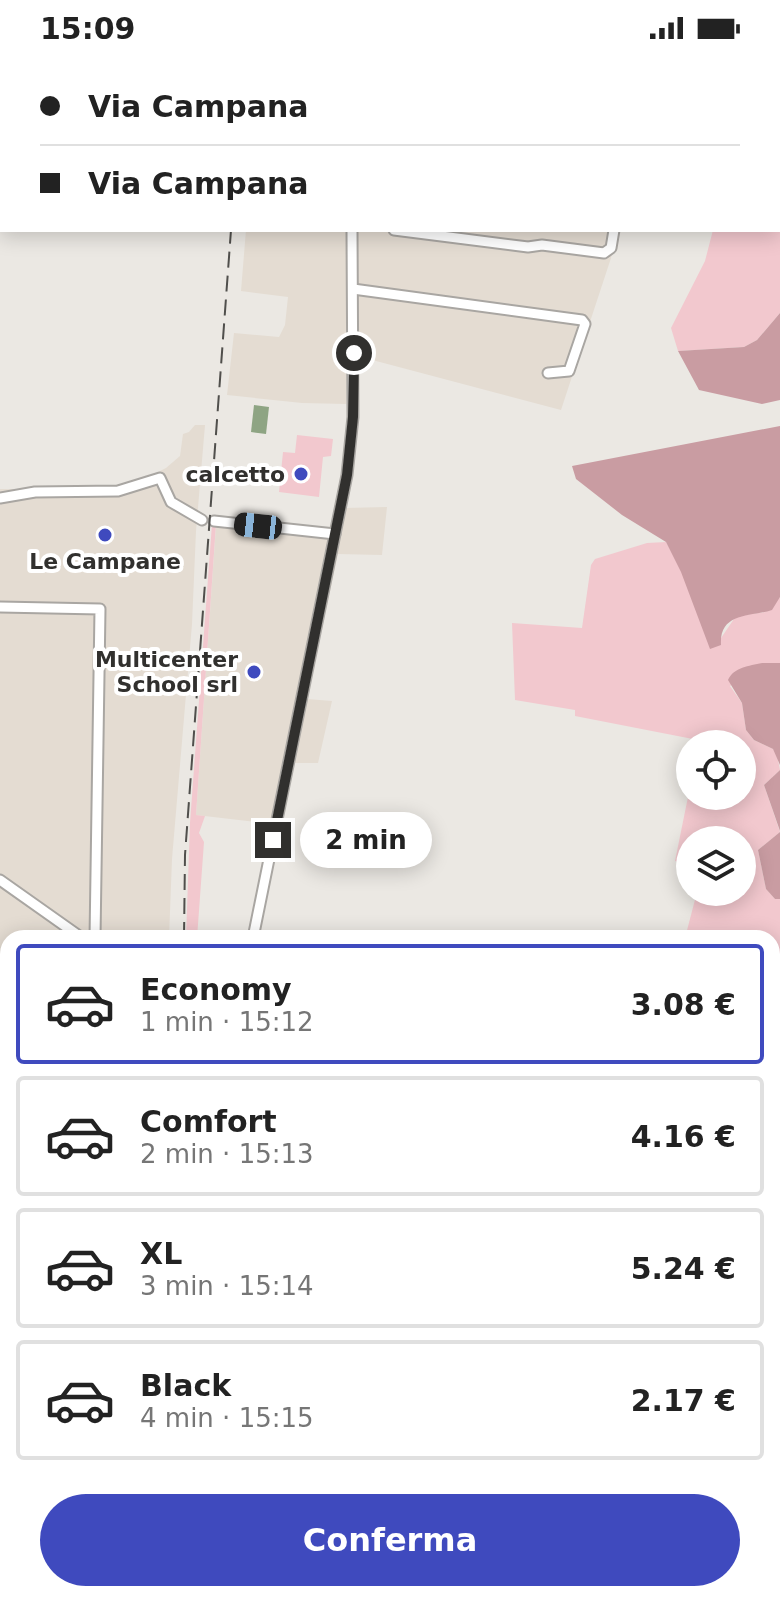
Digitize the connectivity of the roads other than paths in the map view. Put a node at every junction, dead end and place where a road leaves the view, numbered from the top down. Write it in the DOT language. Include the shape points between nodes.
graph roads {
  1 [pos="352,232"];
  2 [pos="410,232"];
  3 [pos="614,232"];
  4 [pos="353,289"];
  5 [pos="548,373"];
  6 [pos="0,498"];
  7 [pos="202,520"];
  8 [pos="214,521"];
  9 [pos="335,534"];
  10 [pos="0,607"];
  11 [pos="0,880"];
  12 [pos="71,930"];
  13 [pos="95,930"];
  14 [pos="255,930"];
  1 -- 4 [label="street"];
  2 -- 3 [label="street" via="604,253 611,248"];
  4 -- 5 [label="street" via="582,320 569,371"];
  4 -- 9 [label="street" via="353,417"];
  6 -- 7 [label="street" via="118,491 160,478 171,502"];
  8 -- 9 [label="street"];
  9 -- 14 [label="street"];
  10 -- 13 [label="street" via="100,609"];
  11 -- 12 [label="street"];
}
